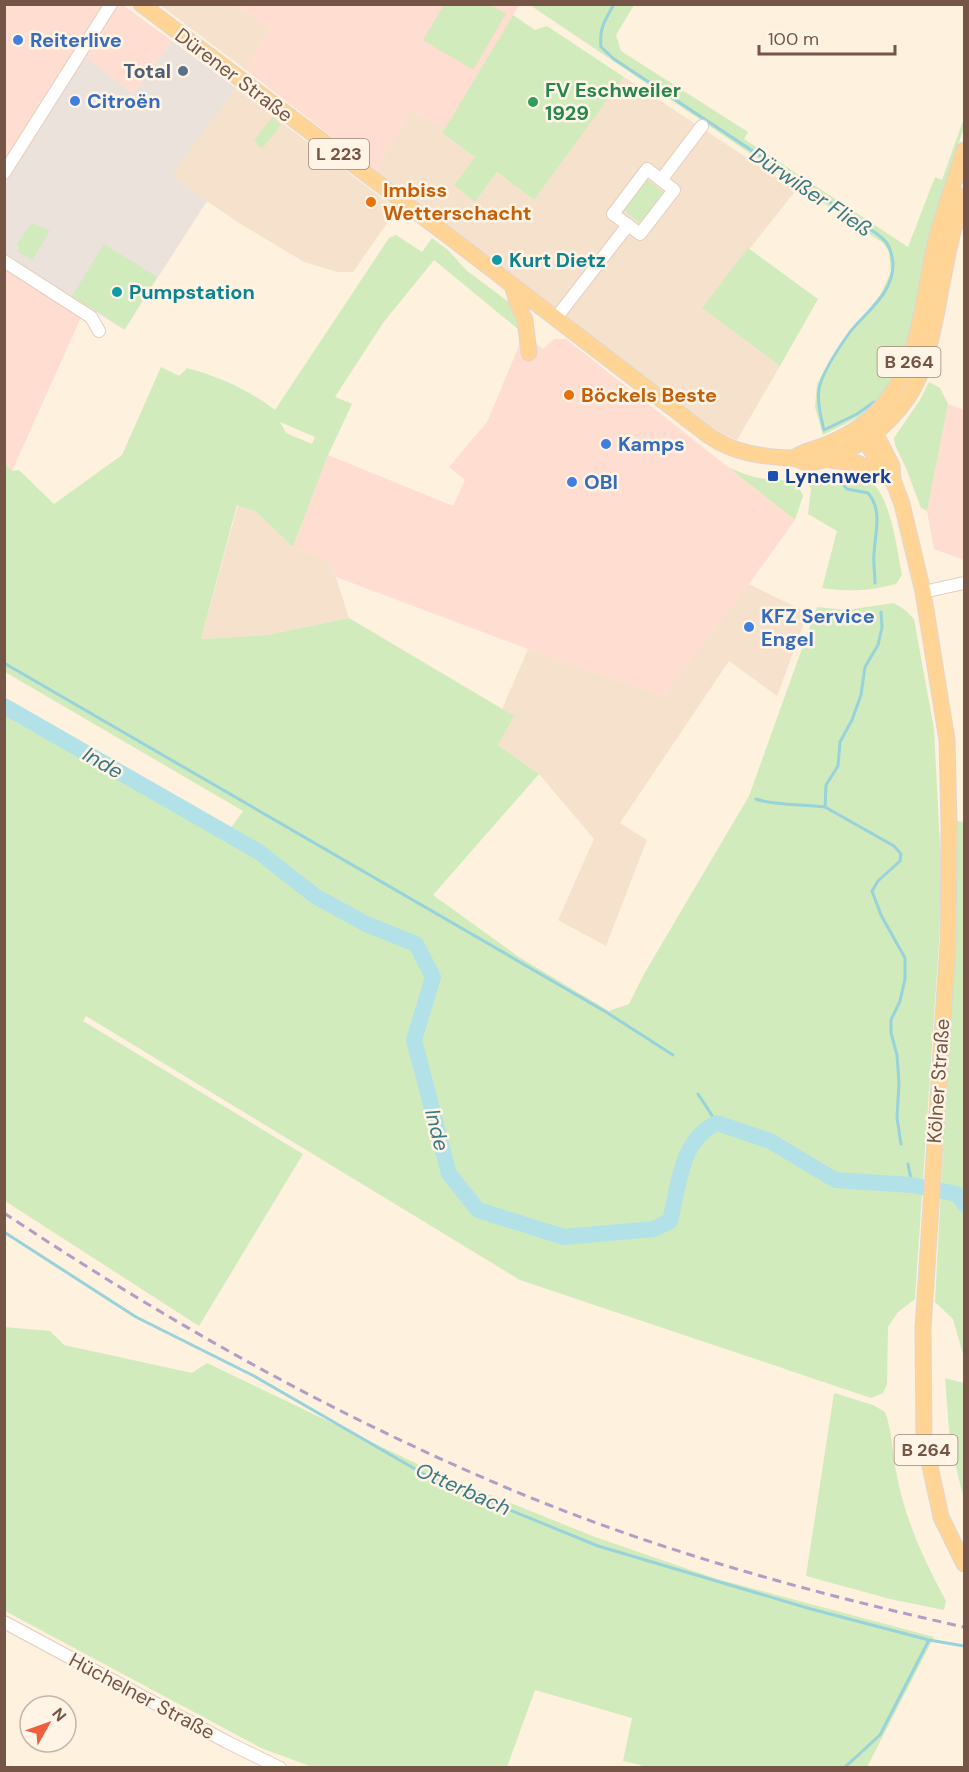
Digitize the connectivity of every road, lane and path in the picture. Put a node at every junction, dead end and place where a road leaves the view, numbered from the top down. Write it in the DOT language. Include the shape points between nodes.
graph roads {
  1 [pos="111,4"];
  2 [pos="141,4"];
  3 [pos="702,126"];
  4 [pos="964,150"];
  5 [pos="4,173"];
  6 [pos="661,180"];
  7 [pos="964,196"];
  8 [pos="628,225"];
  9 [pos="4,261"];
  10 [pos="512,285"];
  11 [pos="556,318"];
  12 [pos="99,331"];
  13 [pos="529,353"];
  14 [pos="867,431"];
  15 [pos="794,458"];
  16 [pos="826,460"];
  17 [pos="892,480"];
  18 [pos="964,583"];
  19 [pos="923,592"];
  20 [pos="964,1564"];
  21 [pos="4,1622"];
  22 [pos="280,1767"];
  1 -- 5 [label="street"];
  2 -- 10 [label="main road, Dürener Straße / L 223"];
  3 -- 6 [label="street"];
  4 -- 14 [label="main road, B 264" via="938,234 919,330 906,372"];
  6 -- 8 [label="street" via="674,190 640,234"];
  6 -- 8 [label="street" via="647,170 613,214"];
  7 -- 14 [label="main road, B 264" via="918,378 897,411"];
  8 -- 11 [label="street"];
  9 -- 12 [label="street" via="91,317"];
  10 -- 11 [label="main road, Dürener Straße / L 223"];
  10 -- 13 [label="main road" via="525,320"];
  11 -- 15 [label="main road, Dürener Straße / L 223" via="721,444 753,454"];
  14 -- 15 [label="main road, L 223"];
  14 -- 16 [label="main road, Dürener Straße / L 223"];
  14 -- 17 [label="main road, B 264" via="892,466"];
  15 -- 16 [label="main road, Dürener Straße / L 223" via="805,463"];
  16 -- 17 [label="main road" via="867,466"];
  17 -- 19 [label="main road, B 264" via="902,504"];
  18 -- 19 [label="street"];
  19 -- 20 [label="main road, Kölner Straße / B 264" via="946,740 949,824 948,943 923,1329 924,1438 940,1517"];
  21 -- 22 [label="street, Hüchelner Straße"];
}
